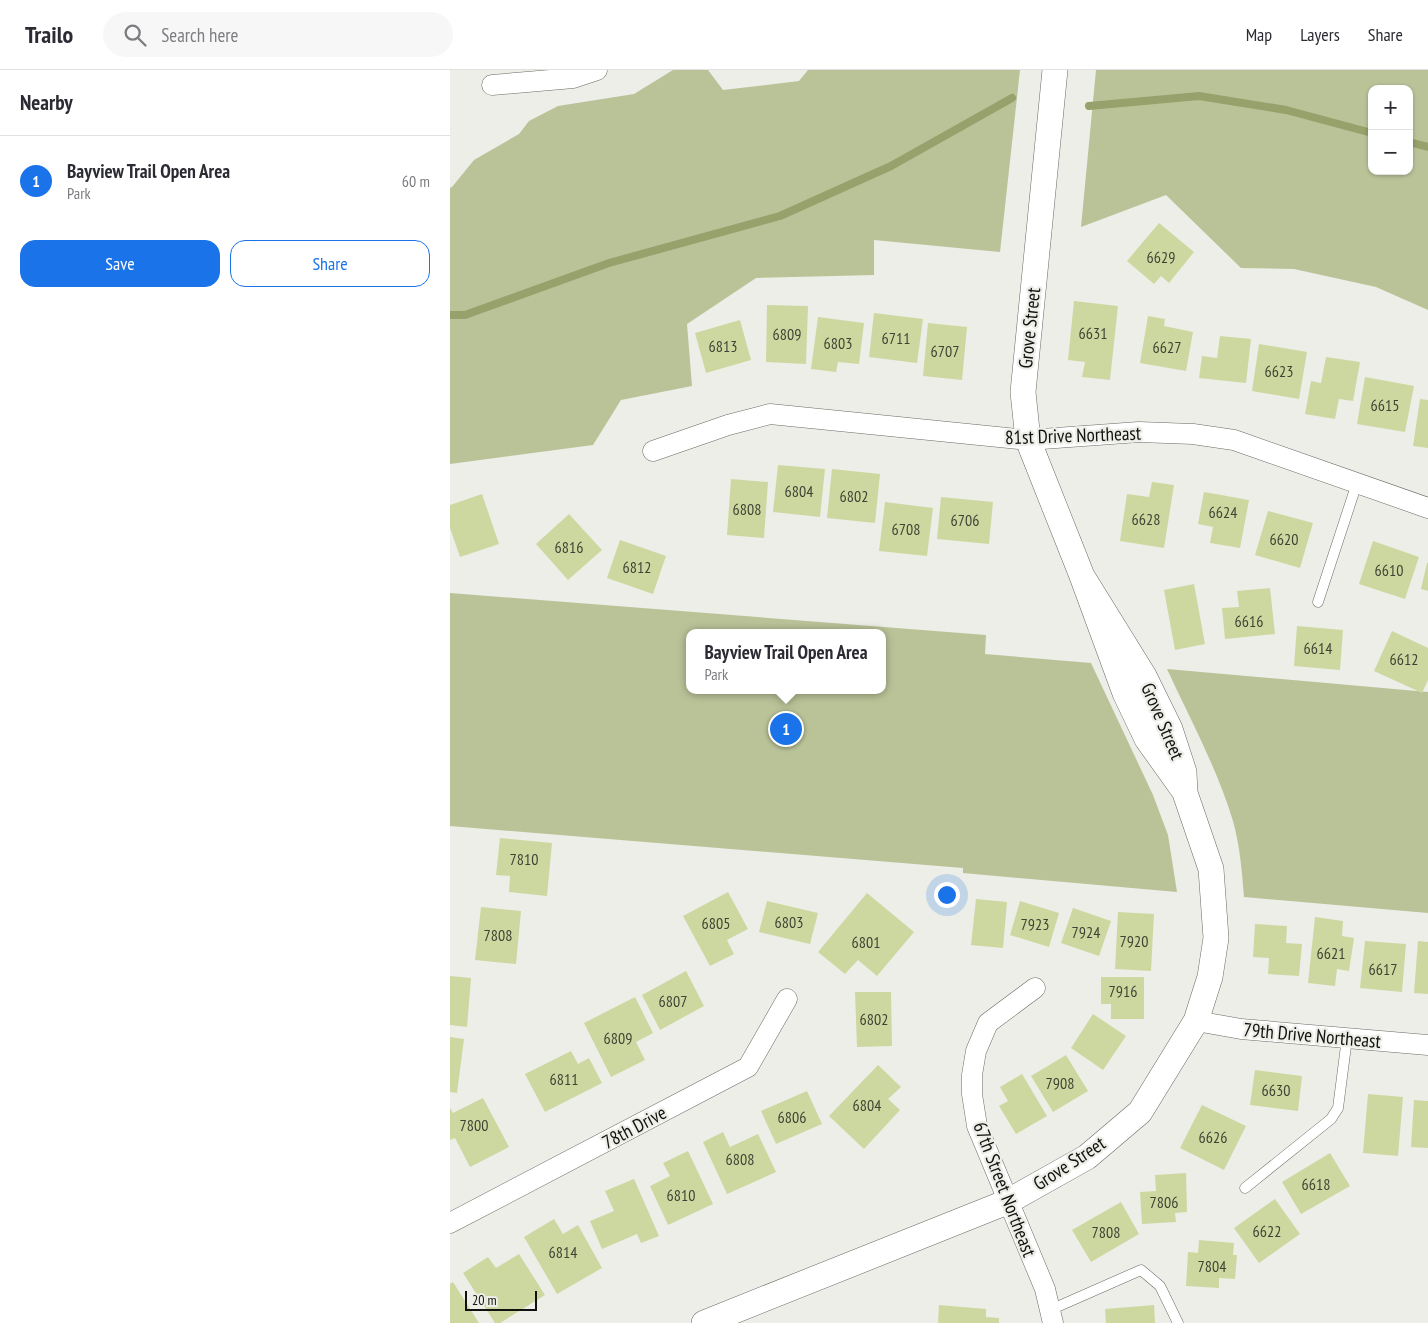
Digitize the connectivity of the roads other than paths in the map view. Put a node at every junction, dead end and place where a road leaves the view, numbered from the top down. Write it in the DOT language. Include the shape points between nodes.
graph roads {
  1 [pos="597,70"];
  2 [pos="1055,70"];
  3 [pos="492,85"];
  4 [pos="1028,440"];
  5 [pos="653,451"];
  6 [pos="1356,483"];
  7 [pos="1428,508"];
  8 [pos="1318,602"];
  9 [pos="1035,988"];
  10 [pos="787,999"];
  11 [pos="1196,1021"];
  12 [pos="1347,1038"];
  13 [pos="1428,1045"];
  14 [pos="1245,1188"];
  15 [pos="1007,1202"];
  16 [pos="450,1223"];
  17 [pos="1051,1317"];
  18 [pos="704,1323"];
  19 [pos="1178,1323"];
  1 -- 3 [label="street" via="573,78"];
  2 -- 4 [label="street, Grove Street" via="1023,392"];
  4 -- 5 [label="street, 81st Drive Northeast" via="770,414"];
  4 -- 6 [label="street, 81st Drive Northeast" via="1139,432 1193,434 1234,440"];
  4 -- 11 [label="street, Grove Street" via="1125,693 1147,739 1184,792 1211,869 1216,938 1210,977"];
  6 -- 7 [label="street, 81st Drive Northeast"];
  6 -- 8 [label="lane"];
  9 -- 15 [label="street, 67th Street Northeast" via="988,1023 976,1051 972,1075 977,1126"];
  10 -- 16 [label="street, 78th Drive" via="748,1067"];
  11 -- 12 [label="street, 79th Drive Northeast" via="1241,1029"];
  11 -- 15 [label="street, Grove Street" via="1140,1112 1087,1157"];
  12 -- 13 [label="street, 79th Drive Northeast"];
  12 -- 14 [label="lane" via="1338,1108 1331,1119"];
  15 -- 17 [label="street, 67th Street Northeast" via="1045,1289"];
  15 -- 18 [label="street, Grove Street"];
  17 -- 19 [label="lane" via="1141,1270 1160,1286"];
}
